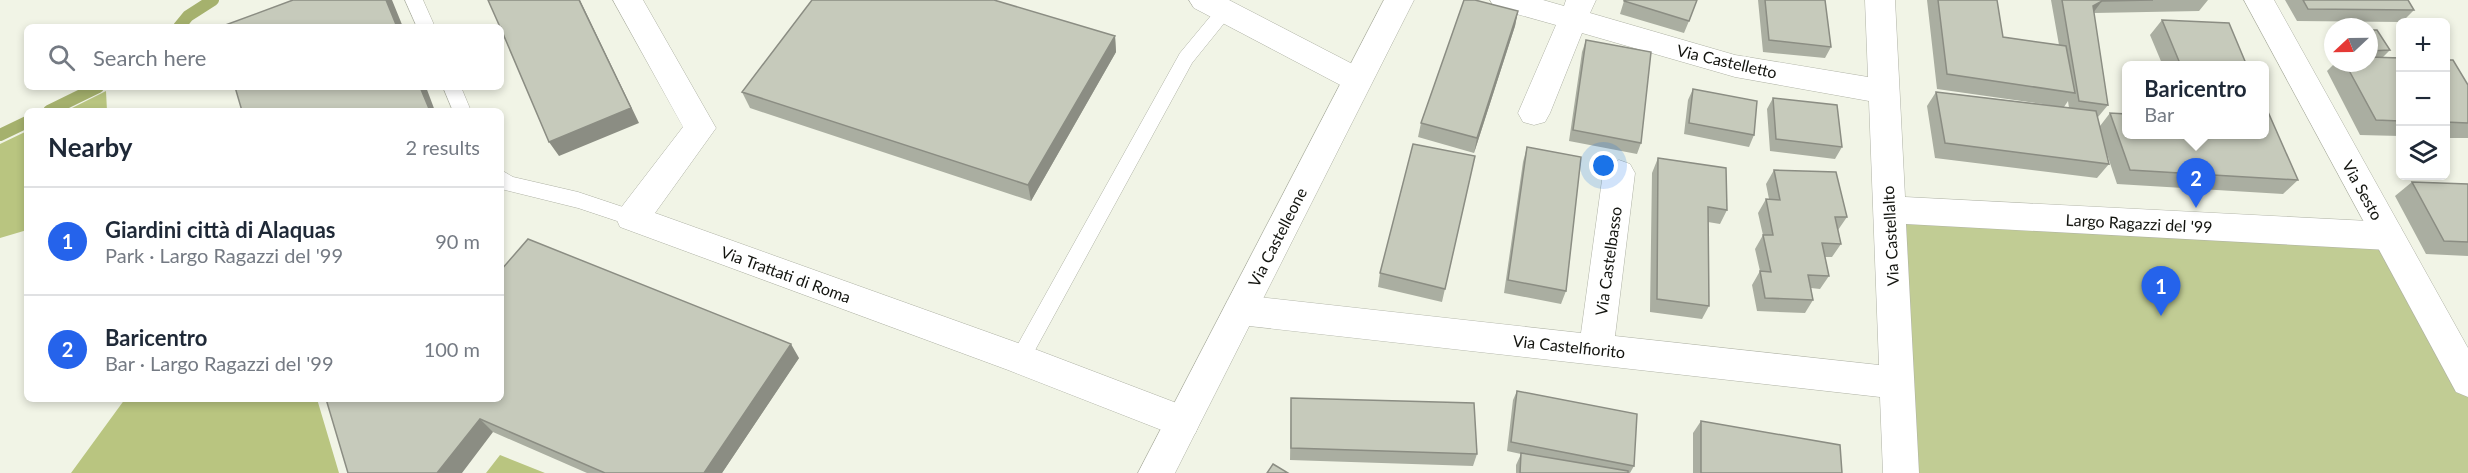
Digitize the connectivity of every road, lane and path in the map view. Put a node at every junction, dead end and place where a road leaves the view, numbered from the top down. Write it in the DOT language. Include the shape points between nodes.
graph roads {
  1 [pos="414,0"];
  2 [pos="628,0"];
  3 [pos="1398,0"];
  4 [pos="1505,0"];
  5 [pos="1880,0"];
  6 [pos="2259,0"];
  7 [pos="1214,5"];
  8 [pos="1577,10"];
  9 [pos="425,24"];
  10 [pos="1357,80"];
  11 [pos="453,90"];
  12 [pos="1884,92"];
  13 [pos="461,108"];
  14 [pos="1534,113"];
  15 [pos="1619,173"];
  16 [pos="504,180"];
  17 [pos="1889,210"];
  18 [pos="632,218"];
  19 [pos="2388,236"];
  20 [pos="1240,310"];
  21 [pos="1596,349"];
  22 [pos="1020,359"];
  23 [pos="2464,367"];
  24 [pos="1897,383"];
  25 [pos="1182,422"];
  26 [pos="1156,473"];
  27 [pos="1901,473"];
  1 -- 9 [label="lane"];
  2 -- 18 [label="street" via="700,128"];
  3 -- 10 [label="street, Via Castelleone"];
  4 -- 8 [label="street, Via Castelletto"];
  5 -- 12 [label="street, Via Castellalto"];
  6 -- 19 [label="street, Via Sesto"];
  7 -- 10 [label="street"];
  7 -- 22 [label="lane"];
  8 -- 12 [label="street, Via Castelletto" via="1735,66"];
  8 -- 14 [label="street"];
  10 -- 20 [label="street, Via Castelleone"];
  11 -- 13 [label="lane"];
  12 -- 17 [label="street, Via Castellalto"];
  15 -- 21 [label="street, Via Castelbasso"];
  16 -- 18 [label="lane"];
  17 -- 19 [label="street, Largo Ragazzi del '99"];
  17 -- 24 [label="street, Via Castellalto"];
  18 -- 22 [label="street, Via Trattati di Roma"];
  19 -- 23 [label="street, Via Sesto"];
  20 -- 21 [label="street, Via Castelfiorito"];
  20 -- 25 [label="street, Via Castelleone"];
  21 -- 24 [label="street, Via Castelfiorito"];
  22 -- 25 [label="street, Via Trattati di Roma"];
  24 -- 27 [label="street, Via Castellalto"];
  25 -- 26 [label="street, Via Castelleone"];
}
